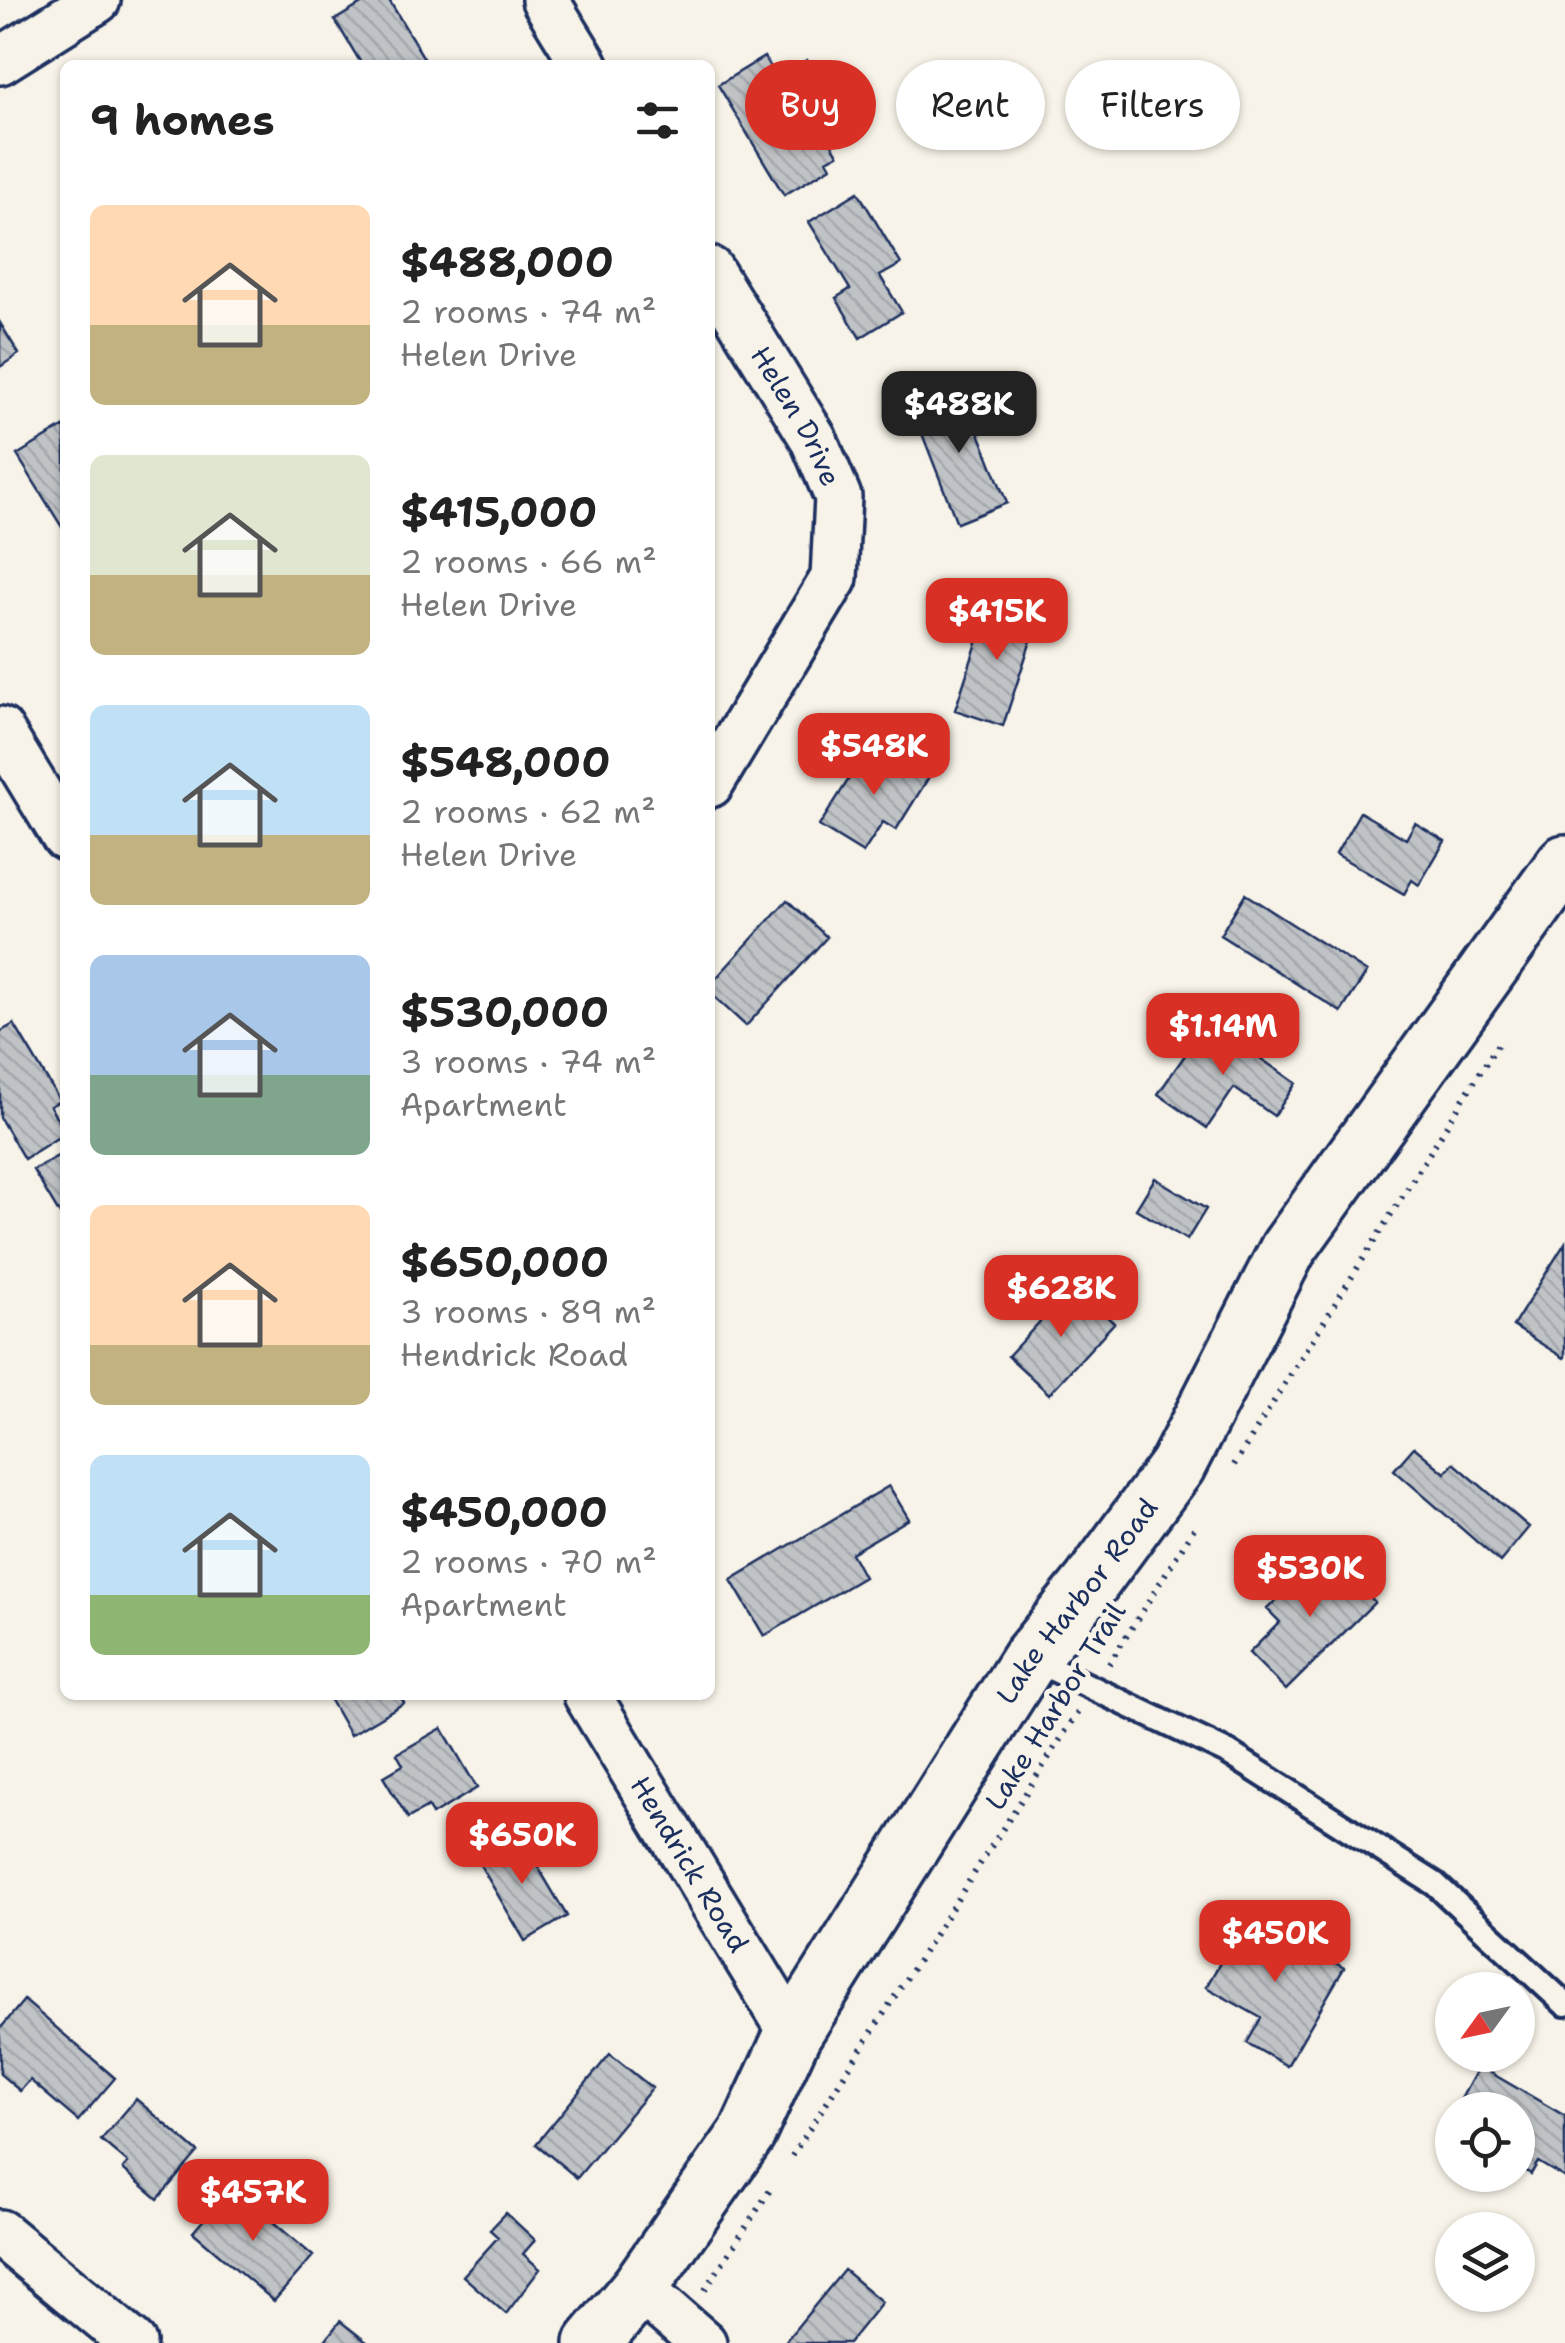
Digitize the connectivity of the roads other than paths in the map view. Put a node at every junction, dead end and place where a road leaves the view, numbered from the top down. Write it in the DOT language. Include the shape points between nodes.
graph roads {
  1 [pos="97,0"];
  2 [pos="545,0"];
  3 [pos="581,60"];
  4 [pos="0,61"];
  5 [pos="715,278"];
  6 [pos="0,730"];
  7 [pos="715,776"];
  8 [pos="60,829"];
  9 [pos="1565,864"];
  10 [pos="1030,1658"];
  11 [pos="589,1700"];
  12 [pos="1565,2004"];
  13 [pos="793,2034"];
  14 [pos="0,2233"];
  15 [pos="639,2288"];
  16 [pos="692,2334"];
  17 [pos="134,2343"];
  18 [pos="593,2343"];
  1 -- 4 [label="street"];
  2 -- 3 [label="street"];
  5 -- 7 [label="street, Helen Drive" via="813,438 838,498 834,578"];
  6 -- 8 [label="street"];
  9 -- 10 [label="street, Lake Harbor Road" via="1288,1249 1177,1466"];
  10 -- 12 [label="lane" via="1229,1753 1435,1884"];
  10 -- 13 [label="street, Lake Harbor Road"];
  11 -- 13 [label="street, Hendrick Road"];
  13 -- 15 [label="street, Lake Harbor Road" via="747,2134"];
  14 -- 17 [label="street"];
  15 -- 16 [label="street"];
  15 -- 18 [label="street, Lake Harbor Road"];
}
